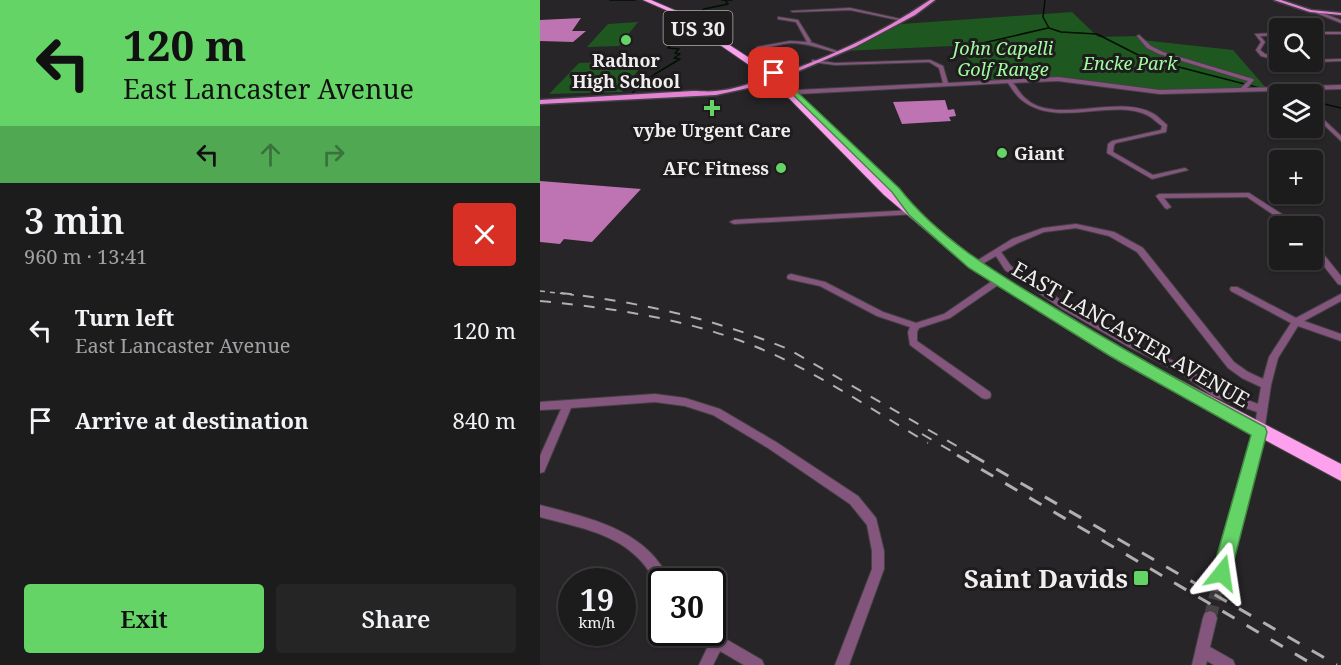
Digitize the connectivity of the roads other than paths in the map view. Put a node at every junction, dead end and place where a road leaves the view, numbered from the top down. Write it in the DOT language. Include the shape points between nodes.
graph roads {
  1 [pos="646,0"];
  2 [pos="658,0"];
  3 [pos="666,0"];
  4 [pos="933,0"];
  5 [pos="1276,0"];
  6 [pos="679,10"];
  7 [pos="793,11"];
  8 [pos="779,18"];
  9 [pos="1340,18"];
  10 [pos="903,20"];
  11 [pos="1323,33"];
  12 [pos="1341,33"];
  13 [pos="1269,34"];
  14 [pos="1139,36"];
  15 [pos="809,41"];
  16 [pos="759,48"];
  17 [pos="838,52"];
  18 [pos="1269,57"];
  19 [pos="1341,60"];
  20 [pos="1323,61"];
  21 [pos="814,62"];
  22 [pos="776,77"];
  23 [pos="1010,82"];
  24 [pos="946,85"];
  25 [pos="1246,86"];
  26 [pos="1341,87"];
  27 [pos="800,95"];
  28 [pos="540,102"];
  29 [pos="1323,121"];
  30 [pos="1341,139"];
  31 [pos="1185,170"];
  32 [pos="888,193"];
  33 [pos="1167,207"];
  34 [pos="913,212"];
  35 [pos="869,213"];
  36 [pos="1279,216"];
  37 [pos="734,222"];
  38 [pos="997,252"];
  39 [pos="1323,261"];
  40 [pos="974,265"];
  41 [pos="791,277"];
  42 [pos="998,281"];
  43 [pos="1341,282"];
  44 [pos="1234,289"];
  45 [pos="1341,297"];
  46 [pos="1296,322"];
  47 [pos="916,326"];
  48 [pos="1341,338"];
  49 [pos="1266,384"];
  50 [pos="986,395"];
  51 [pos="568,404"];
  52 [pos="540,406"];
  53 [pos="1262,410"];
  54 [pos="1259,432"];
  55 [pos="540,468"];
  56 [pos="1341,473"];
  57 [pos="540,511"];
  58 [pos="656,568"];
  59 [pos="1218,586"];
  60 [pos="1210,618"];
  61 [pos="716,646"];
  62 [pos="722,646"];
  63 [pos="1202,650"];
  64 [pos="706,665"];
  65 [pos="757,665"];
  66 [pos="842,665"];
  67 [pos="1199,665"];
  68 [pos="1228,665"];
  1 -- 22 [label="highway, EAST LANCASTER AVENUE / US 30" via="676,13"];
  2 -- 6 [label="highway, EAST LANCASTER AVENUE / US 30"];
  3 -- 6 [label="highway"];
  4 -- 10 [label="main road"];
  5 -- 9 [label="main road"];
  6 -- 22 [label="highway, EAST LANCASTER AVENUE / US 30"];
  7 -- 10 [label="street" via="850,9"];
  8 -- 15 [label="street" via="797,21"];
  10 -- 17 [label="main road"];
  11 -- 12 [label="street"];
  13 -- 18 [label="street" via="1257,35 1263,42 1257,50"];
  14 -- 25 [label="street" via="1161,53 1251,80"];
  15 -- 16 [label="street"];
  15 -- 17 [label="street"];
  17 -- 21 [label="main road"];
  19 -- 20 [label="street"];
  21 -- 22 [label="main road"];
  21 -- 24 [label="street" via="930,61 940,65"];
  22 -- 27 [label="highway, EAST LANCASTER AVENUE / US 30"];
  22 -- 28 [label="main road" via="724,90"];
  22 -- 32 [label="highway, EAST LANCASTER AVENUE / US 30"];
  23 -- 24 [label="street"];
  23 -- 25 [label="street" via="1080,80 1160,92"];
  23 -- 31 [label="street" via="1018,97 1036,106 1076,111 1131,109 1154,115 1166,126 1164,131 1114,142 1110,144 1110,153 1152,177"];
  24 -- 27 [label="street"];
  25 -- 26 [label="street"];
  27 -- 34 [label="highway, EAST LANCASTER AVENUE / US 30" via="896,190"];
  29 -- 30 [label="street"];
  32 -- 34 [label="highway, EAST LANCASTER AVENUE / US 30"];
  32 -- 35 [label="street" via="886,206"];
  33 -- 36 [label="street" via="1159,196 1249,195"];
  34 -- 35 [label="street"];
  34 -- 40 [label="highway, EAST LANCASTER AVENUE / US 30"];
  35 -- 37 [label="street"];
  38 -- 40 [label="street"];
  38 -- 49 [label="street" via="1015,241 1063,226 1094,228 1120,238 1140,250 1231,364"];
  38 -- 53 [label="street" via="1008,268 1065,307 1183,370 1222,396"];
  39 -- 43 [label="street"];
  40 -- 42 [label="highway, EAST LANCASTER AVENUE / US 30"];
  41 -- 47 [label="street" via="822,284 879,314"];
  42 -- 47 [label="street" via="947,316"];
  42 -- 54 [label="highway, EAST LANCASTER AVENUE / US 30"];
  44 -- 46 [label="street"];
  45 -- 46 [label="street"];
  46 -- 48 [label="street"];
  46 -- 49 [label="street" via="1274,357"];
  47 -- 50 [label="street" via="913,343"];
  49 -- 53 [label="street"];
  51 -- 52 [label="street"];
  51 -- 55 [label="street"];
  51 -- 66 [label="street" via="655,398 716,412 854,500 872,522 878,569"];
  53 -- 54 [label="street"];
  54 -- 56 [label="highway, EAST LANCASTER AVENUE / US 30"];
  54 -- 59 [label="street"];
  57 -- 58 [label="street" via="608,530 636,545"];
  60 -- 63 [label="street"];
  61 -- 64 [label="street"];
  62 -- 65 [label="street"];
  63 -- 67 [label="street"];
  63 -- 68 [label="street"];
}
